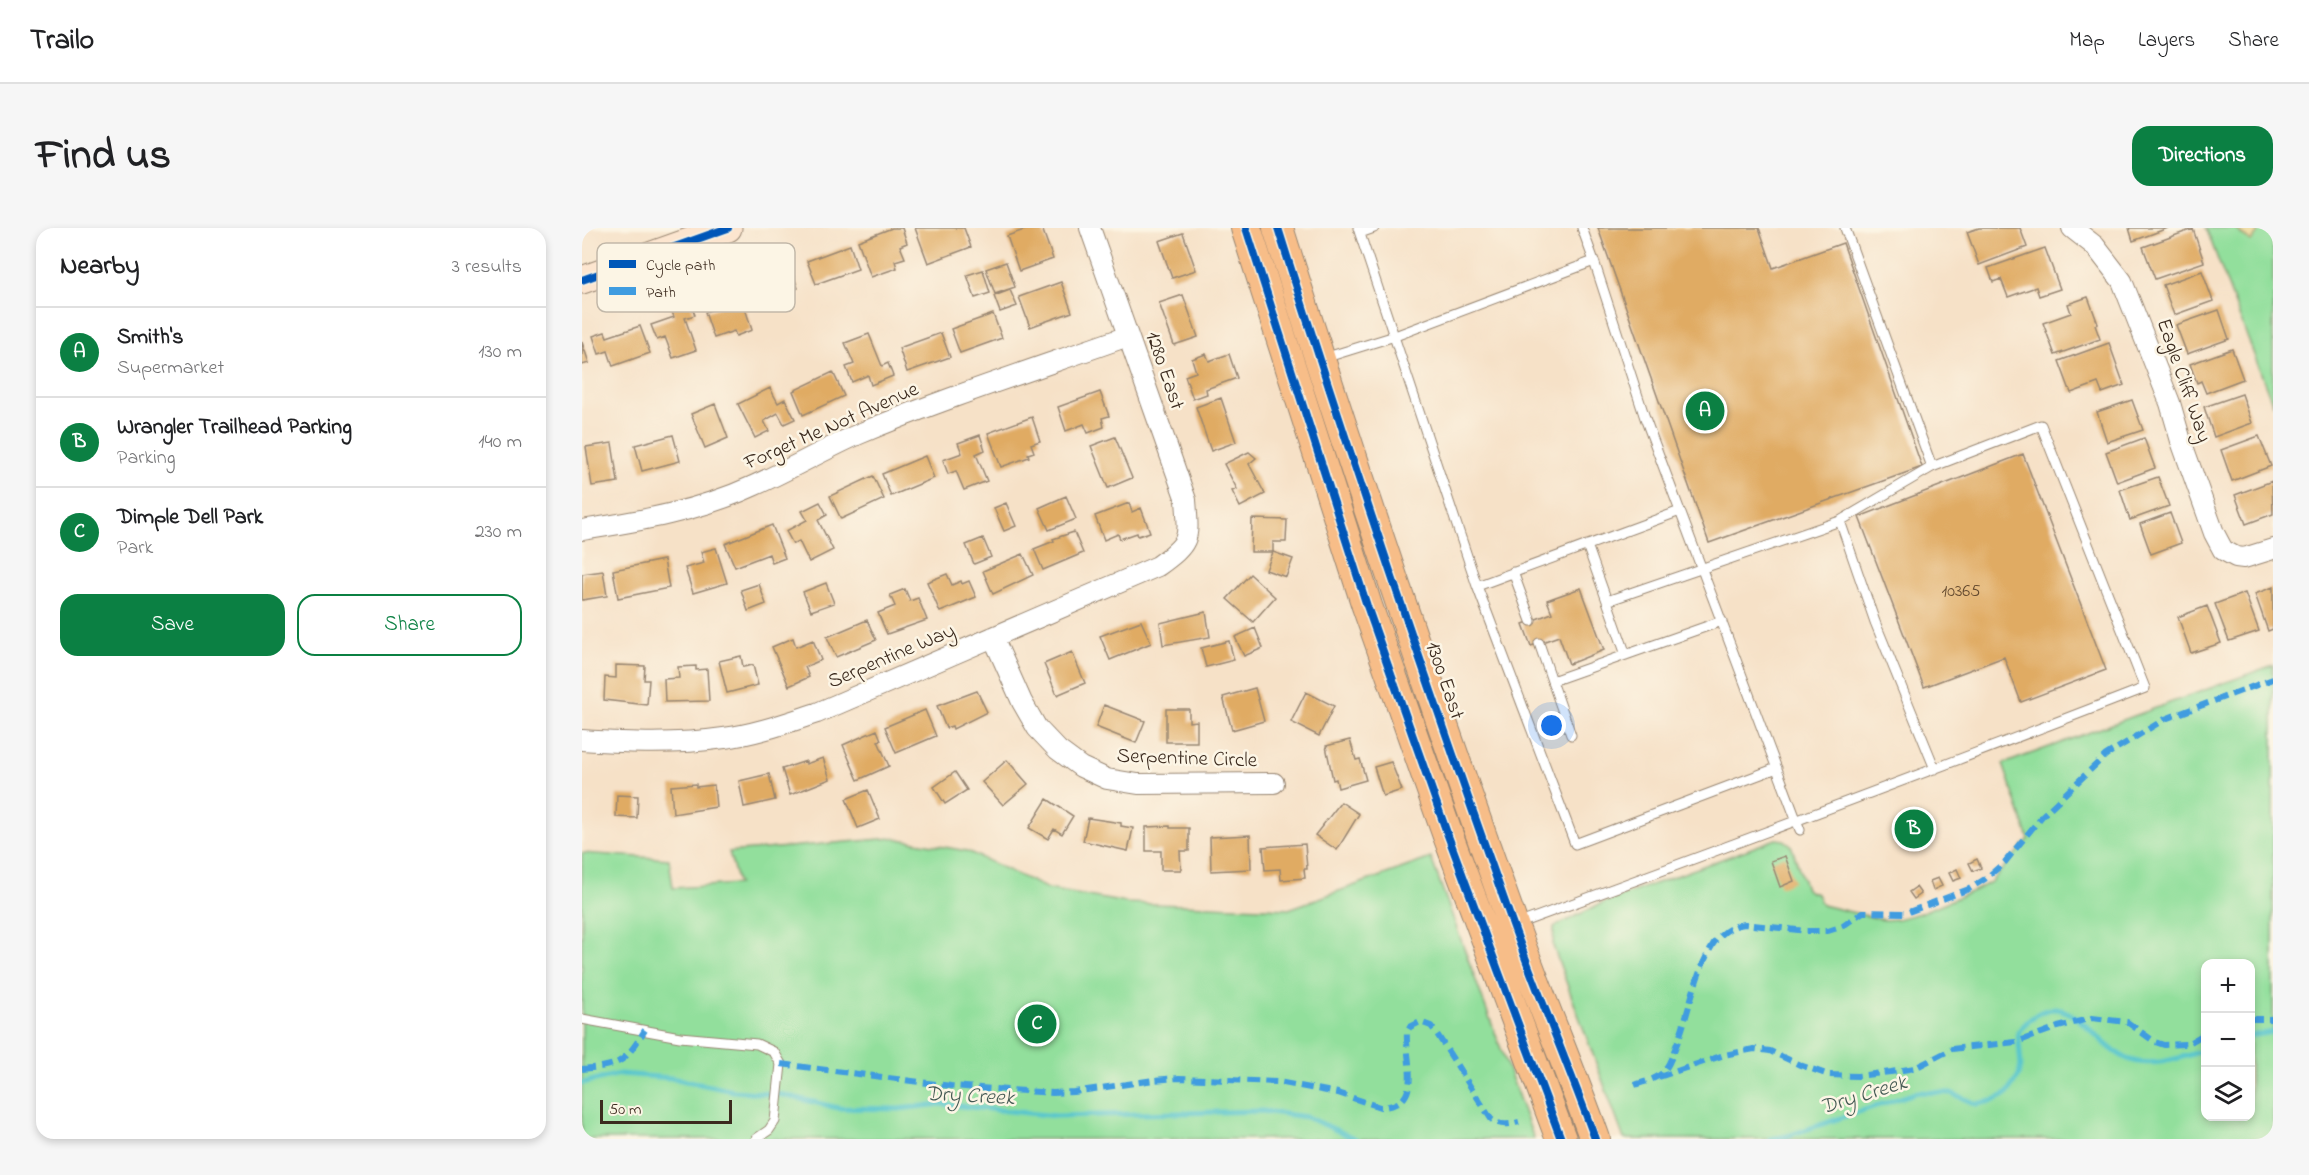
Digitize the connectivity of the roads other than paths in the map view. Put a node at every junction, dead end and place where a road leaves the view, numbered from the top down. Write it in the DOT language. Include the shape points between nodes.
graph roads {
  1 [pos="728,228"];
  2 [pos="1090,228"];
  3 [pos="1246,228"];
  4 [pos="1278,228"];
  5 [pos="1374,228"];
  6 [pos="1582,228"];
  7 [pos="1845,228"];
  8 [pos="2072,228"];
  9 [pos="1359,231"];
  10 [pos="686,243"];
  11 [pos="1594,261"];
  12 [pos="1258,263"];
  13 [pos="597,275"];
  14 [pos="582,280"];
  15 [pos="1128,336"];
  16 [pos="1395,336"];
  17 [pos="1319,359"];
  18 [pos="1932,467"];
  19 [pos="1680,511"];
  20 [pos="1840,521"];
  21 [pos="582,530"];
  22 [pos="1188,530"];
  23 [pos="1587,545"];
  24 [pos="2273,549"];
  25 [pos="1701,568"];
  26 [pos="1513,572"];
  27 [pos="1477,586"];
  28 [pos="1607,601"];
  29 [pos="1531,621"];
  30 [pos="1722,621"];
  31 [pos="993,637"];
  32 [pos="1539,643"];
  33 [pos="1626,655"];
  34 [pos="1552,681"];
  35 [pos="1571,735"];
  36 [pos="582,740"];
  37 [pos="1777,768"];
  38 [pos="1935,770"];
  39 [pos="1274,783"];
  40 [pos="1799,826"];
  41 [pos="1500,931"];
  42 [pos="582,1019"];
  43 [pos="756,1139"];
  44 [pos="1562,1139"];
  45 [pos="1595,1139"];
  1 -- 10 [label="main road"];
  2 -- 15 [label="street, 1280 East"];
  3 -- 12 [label="main road, 1300 East"];
  4 -- 17 [label="main road, 1300 East"];
  5 -- 9 [label="lane"];
  6 -- 11 [label="lane"];
  7 -- 18 [label="lane"];
  8 -- 24 [label="street, Eagle Cliff Way" via="2095,246 2122,281 2223,550 2244,558"];
  9 -- 16 [label="lane"];
  11 -- 16 [label="lane"];
  11 -- 19 [label="lane"];
  12 -- 17 [label="main road" via="1275,280 1285,298 1302,349"];
  12 -- 41 [label="main road, 1300 East" via="1367,606"];
  13 -- 14 [label="main road"];
  15 -- 21 [label="street, Forget Me Not Avenue" via="896,420 716,501 639,522"];
  15 -- 22 [label="street, 1280 East" via="1186,500"];
  16 -- 17 [label="lane"];
  16 -- 27 [label="lane"];
  17 -- 41 [label="main road, 1300 East" via="1443,726"];
  18 -- 20 [label="lane"];
  18 -- 38 [label="lane" via="2042,424 2145,688"];
  19 -- 23 [label="lane"];
  19 -- 25 [label="lane"];
  20 -- 25 [label="lane"];
  20 -- 38 [label="lane" via="1875,622"];
  22 -- 31 [label="street, Serpentine Way" via="1182,549 1158,566"];
  23 -- 26 [label="lane"];
  23 -- 28 [label="lane"];
  25 -- 28 [label="lane"];
  25 -- 30 [label="lane"];
  26 -- 27 [label="lane"];
  26 -- 29 [label="lane"];
  27 -- 37 [label="lane" via="1575,844"];
  28 -- 33 [label="lane"];
  30 -- 33 [label="lane"];
  30 -- 37 [label="lane"];
  31 -- 36 [label="street, Serpentine Way" via="771,728 679,743"];
  31 -- 39 [label="street, Serpentine Circle" via="1037,728 1082,767 1107,779 1138,784"];
  32 -- 34 [label="lane"];
  33 -- 34 [label="lane"];
  34 -- 35 [label="lane"];
  37 -- 40 [label="lane"];
  38 -- 40 [label="lane"];
  40 -- 41 [label="lane"];
  41 -- 44 [label="main road, 1300 East"];
  41 -- 45 [label="main road, 1300 East"];
  42 -- 43 [label="lane" via="680,1037 757,1044 774,1052 780,1060 781,1077 775,1121"];
}
